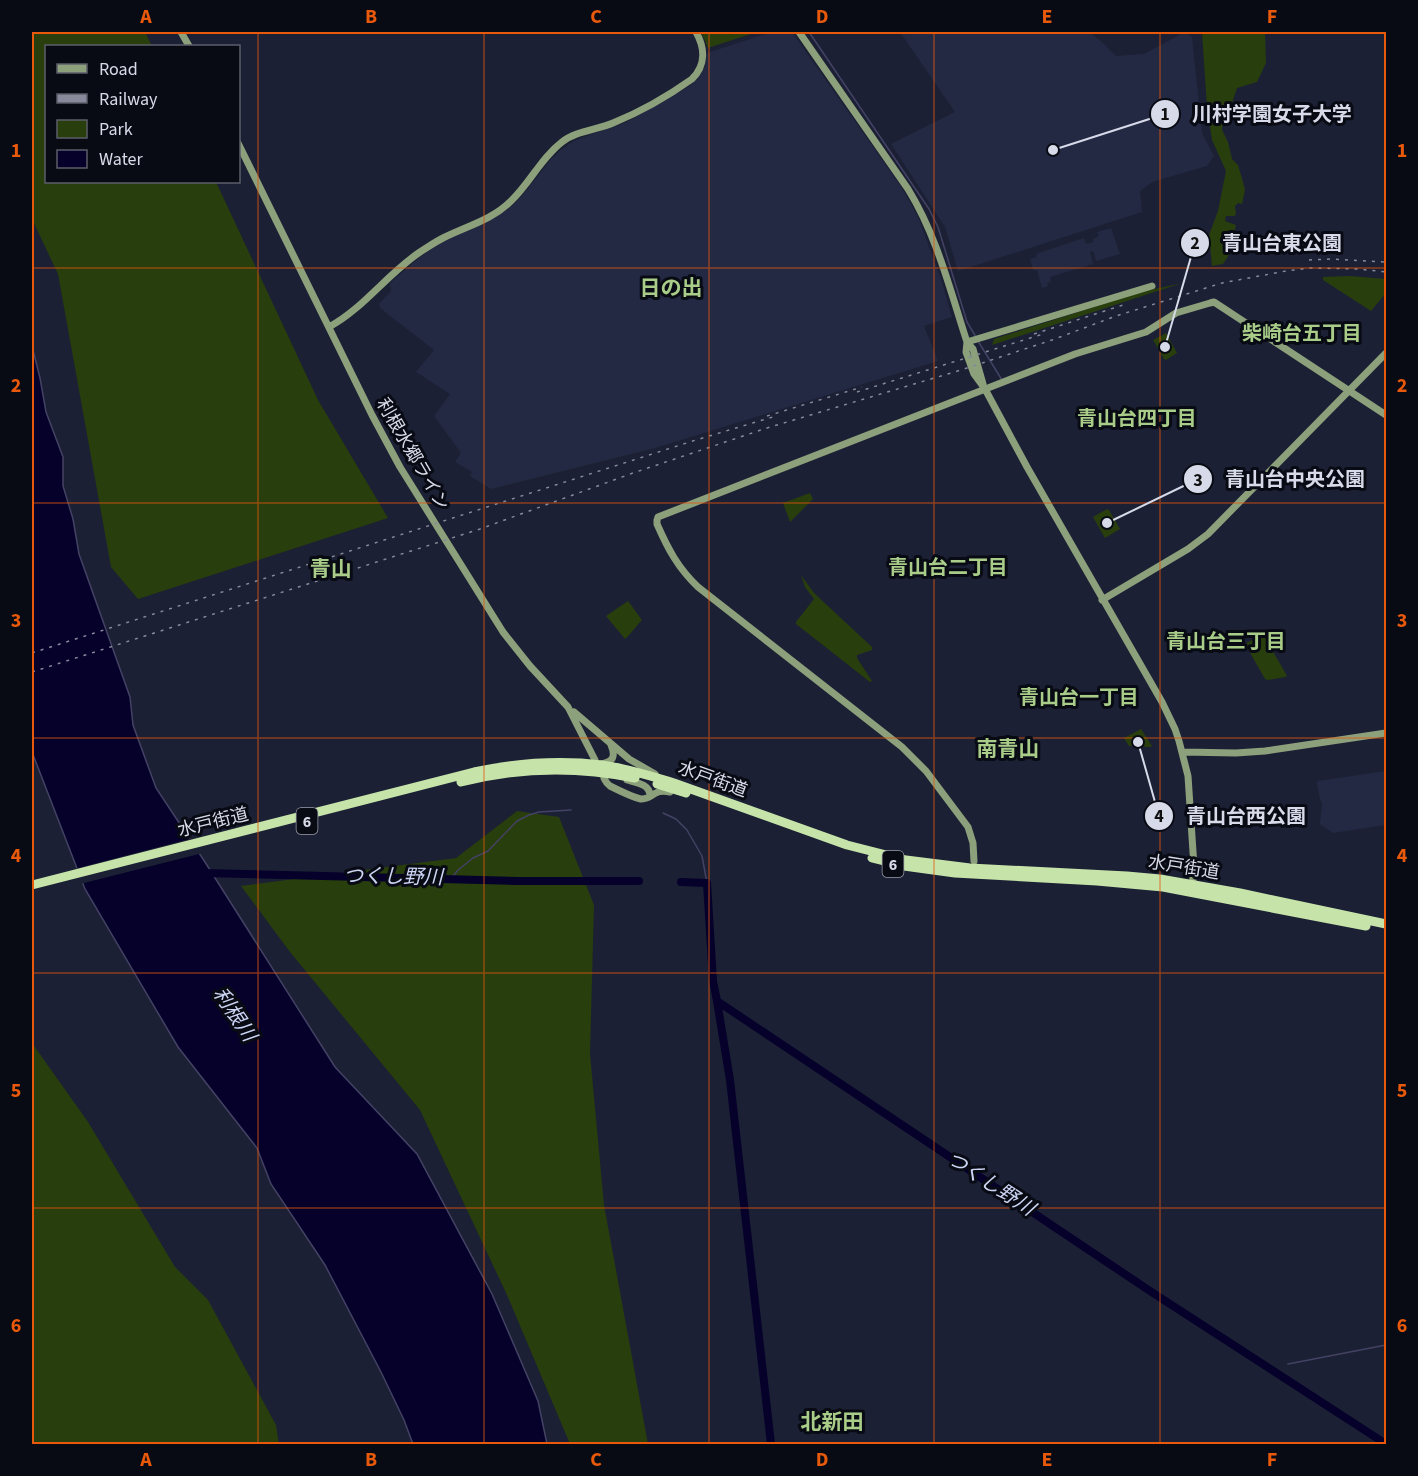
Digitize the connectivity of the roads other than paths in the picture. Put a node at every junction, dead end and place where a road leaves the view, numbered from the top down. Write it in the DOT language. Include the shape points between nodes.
graph roads {
  1 [pos="696,32"];
  2 [pos="799,32"];
  3 [pos="240,147"];
  4 [pos="1152,286"];
  5 [pos="329,327"];
  6 [pos="966,342"];
  7 [pos="1386,352"];
  8 [pos="985,389"];
  9 [pos="1349,390"];
  10 [pos="1386,415"];
  11 [pos="1102,600"];
  12 [pos="568,706"];
  13 [pos="1386,733"];
  14 [pos="611,745"];
  15 [pos="1183,752"];
  16 [pos="597,762"];
  17 [pos="584,767"];
  18 [pos="606,776"];
  19 [pos="674,783"];
  20 [pos="688,794"];
  21 [pos="650,795"];
  22 [pos="974,861"];
  23 [pos="32,885"];
  24 [pos="1192,888"];
  25 [pos="32,891"];
  26 [pos="1386,924"];
  27 [pos="1386,930"];
  1 -- 5 [label="street" via="702,43 703,60 692,79 631,115 562,141 511,202 418,254 351,314"];
  2 -- 6 [label="street" via="918,204"];
  3 -- 5 [label="street, 利根水郷ライン"];
  4 -- 6 [label="street"];
  5 -- 12 [label="street, 利根水郷ライン" via="400,467 496,622"];
  6 -- 8 [label="street" via="973,349"];
  7 -- 9 [label="street"];
  8 -- 9 [label="street" via="1146,332 1182,310 1214,302"];
  8 -- 11 [label="street"];
  8 -- 22 [label="street" via="660,515 657,520 676,562 698,587 918,762 968,827"];
  9 -- 10 [label="street"];
  9 -- 11 [label="street" via="1208,534"];
  11 -- 15 [label="street" via="1162,702"];
  12 -- 14 [label="street"];
  12 -- 16 [label="street, 利根水郷ライン"];
  13 -- 15 [label="street" via="1264,751"];
  14 -- 16 [label="street" via="612,759"];
  14 -- 19 [label="street" via="633,763"];
  15 -- 24 [label="street" via="1189,787"];
  16 -- 17 [label="highway, 水戸街道 / 6"];
  16 -- 19 [label="highway, 水戸街道 / 6"];
  17 -- 18 [label="highway, 水戸街道 / 6"];
  17 -- 23 [label="highway, 水戸街道 / 6" via="544,763 474,772"];
  17 -- 25 [label="highway, 水戸街道 / 6" via="476,778"];
  18 -- 20 [label="highway, 水戸街道 / 6" via="644,780"];
  18 -- 21 [label="street" via="646,786"];
  18 -- 21 [label="street" via="610,786 638,798"];
  19 -- 24 [label="highway, 水戸街道 / 6" via="847,845 897,858 970,868 1127,876"];
  20 -- 21 [label="street" via="662,791"];
  20 -- 24 [label="highway, 水戸街道 / 6" via="847,852 904,866 955,873"];
  24 -- 26 [label="highway, 水戸街道 / 6"];
  24 -- 27 [label="highway, 水戸街道 / 6"];
}
